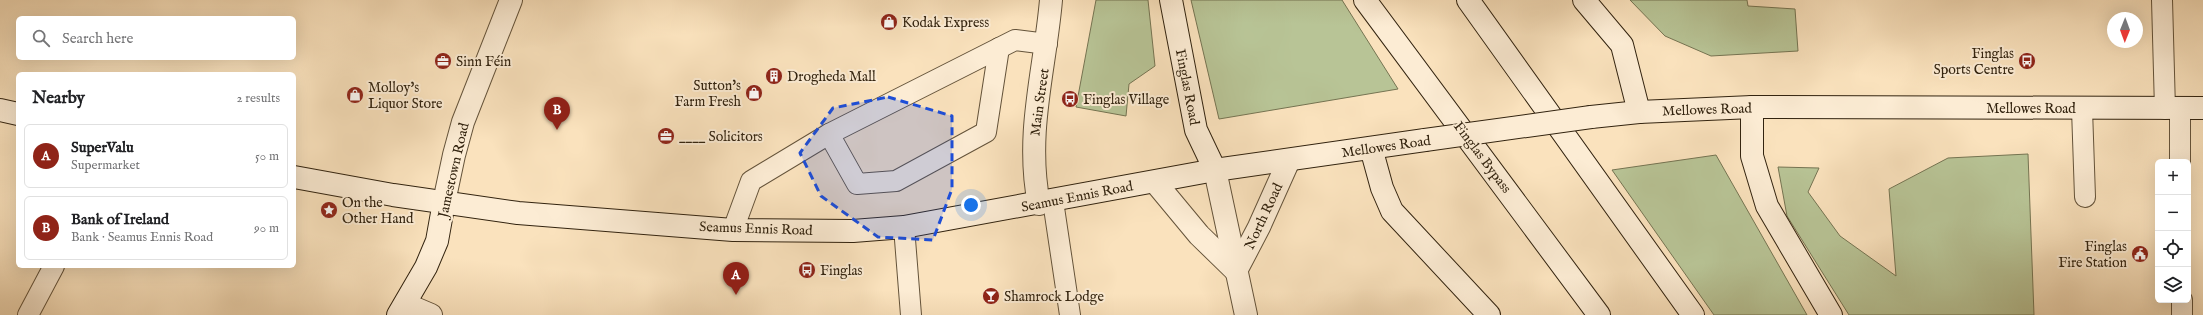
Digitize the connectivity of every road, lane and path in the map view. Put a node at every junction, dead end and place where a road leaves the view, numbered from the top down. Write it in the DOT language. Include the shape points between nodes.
graph roads {
  1 [pos="511,0"];
  2 [pos="1051,0"];
  3 [pos="1171,0"];
  4 [pos="1365,0"];
  5 [pos="1468,0"];
  6 [pos="1584,0"];
  7 [pos="2162,0"];
  8 [pos="1047,44"];
  9 [pos="999,48"];
  10 [pos="1752,107"];
  11 [pos="2172,108"];
  12 [pos="2203,108"];
  13 [pos="2082,109"];
  14 [pos="0,110"];
  15 [pos="1639,112"];
  16 [pos="16,114"];
  17 [pos="829,134"];
  18 [pos="1371,148"];
  19 [pos="2180,159"];
  20 [pos="1289,160"];
  21 [pos="1215,170"];
  22 [pos="296,177"];
  23 [pos="1155,182"];
  24 [pos="2085,197"];
  25 [pos="444,202"];
  26 [pos="1046,202"];
  27 [pos="904,227"];
  28 [pos="733,230"];
  29 [pos="53,268"];
  30 [pos="1236,272"];
  31 [pos="2182,303"];
  32 [pos="401,309"];
  33 [pos="28,315"];
  34 [pos="431,315"];
  35 [pos="912,315"];
  36 [pos="1070,315"];
  37 [pos="1246,315"];
  38 [pos="1489,315"];
  39 [pos="1599,315"];
  40 [pos="1693,315"];
  41 [pos="1831,315"];
  42 [pos="2182,315"];
  1 -- 25 [label="main road, Jamestown Road" via="463,122"];
  2 -- 8 [label="main road, Main Street"];
  3 -- 21 [label="main road, Finglas Road" via="1196,130"];
  4 -- 39 [label="main road, Finglas Bypass"];
  5 -- 40 [label="main road"];
  6 -- 15 [label="main road" via="1622,44"];
  7 -- 11 [label="lane"];
  8 -- 9 [label="lane" via="1015,40"];
  8 -- 26 [label="main road, Main Street" via="1033,137 1034,175"];
  9 -- 17 [label="lane"];
  9 -- 17 [label="lane" via="986,132 896,181 857,184"];
  10 -- 13 [label="main road, Mellowes Road"];
  10 -- 15 [label="main road, Mellowes Road"];
  10 -- 41 [label="main road" via="1752,156 1767,206"];
  11 -- 12 [label="main road, Mellowes Road"];
  11 -- 13 [label="main road, Mellowes Road"];
  11 -- 19 [label="lane"];
  13 -- 24 [label="lane"];
  14 -- 16 [label="main road"];
  15 -- 18 [label="main road, Mellowes Road, bridge"];
  17 -- 28 [label="lane" via="751,182"];
  18 -- 20 [label="main road, Mellowes Road"];
  18 -- 38 [label="main road" via="1382,188 1392,210"];
  20 -- 21 [label="main road, Mellowes Road"];
  20 -- 30 [label="main road, North Road" via="1260,226"];
  21 -- 23 [label="main road, Seamus Ennis Road"];
  21 -- 30 [label="main road, North Road"];
  22 -- 25 [label="main road, Seamus Ennis Road"];
  23 -- 26 [label="main road, Seamus Ennis Road"];
  23 -- 30 [label="main road" via="1199,235"];
  25 -- 28 [label="main road, Seamus Ennis Road" via="518,213"];
  25 -- 32 [label="main road, Jamestown Road" via="437,241 426,267"];
  26 -- 27 [label="main road, Seamus Ennis Road"];
  26 -- 36 [label="lane"];
  27 -- 28 [label="main road, Seamus Ennis Road" via="853,231"];
  27 -- 35 [label="lane"];
  29 -- 33 [label="lane"];
  30 -- 37 [label="main road, North Road"];
  31 -- 42 [label="lane"];
  32 -- 34 [label="main road"];
}
